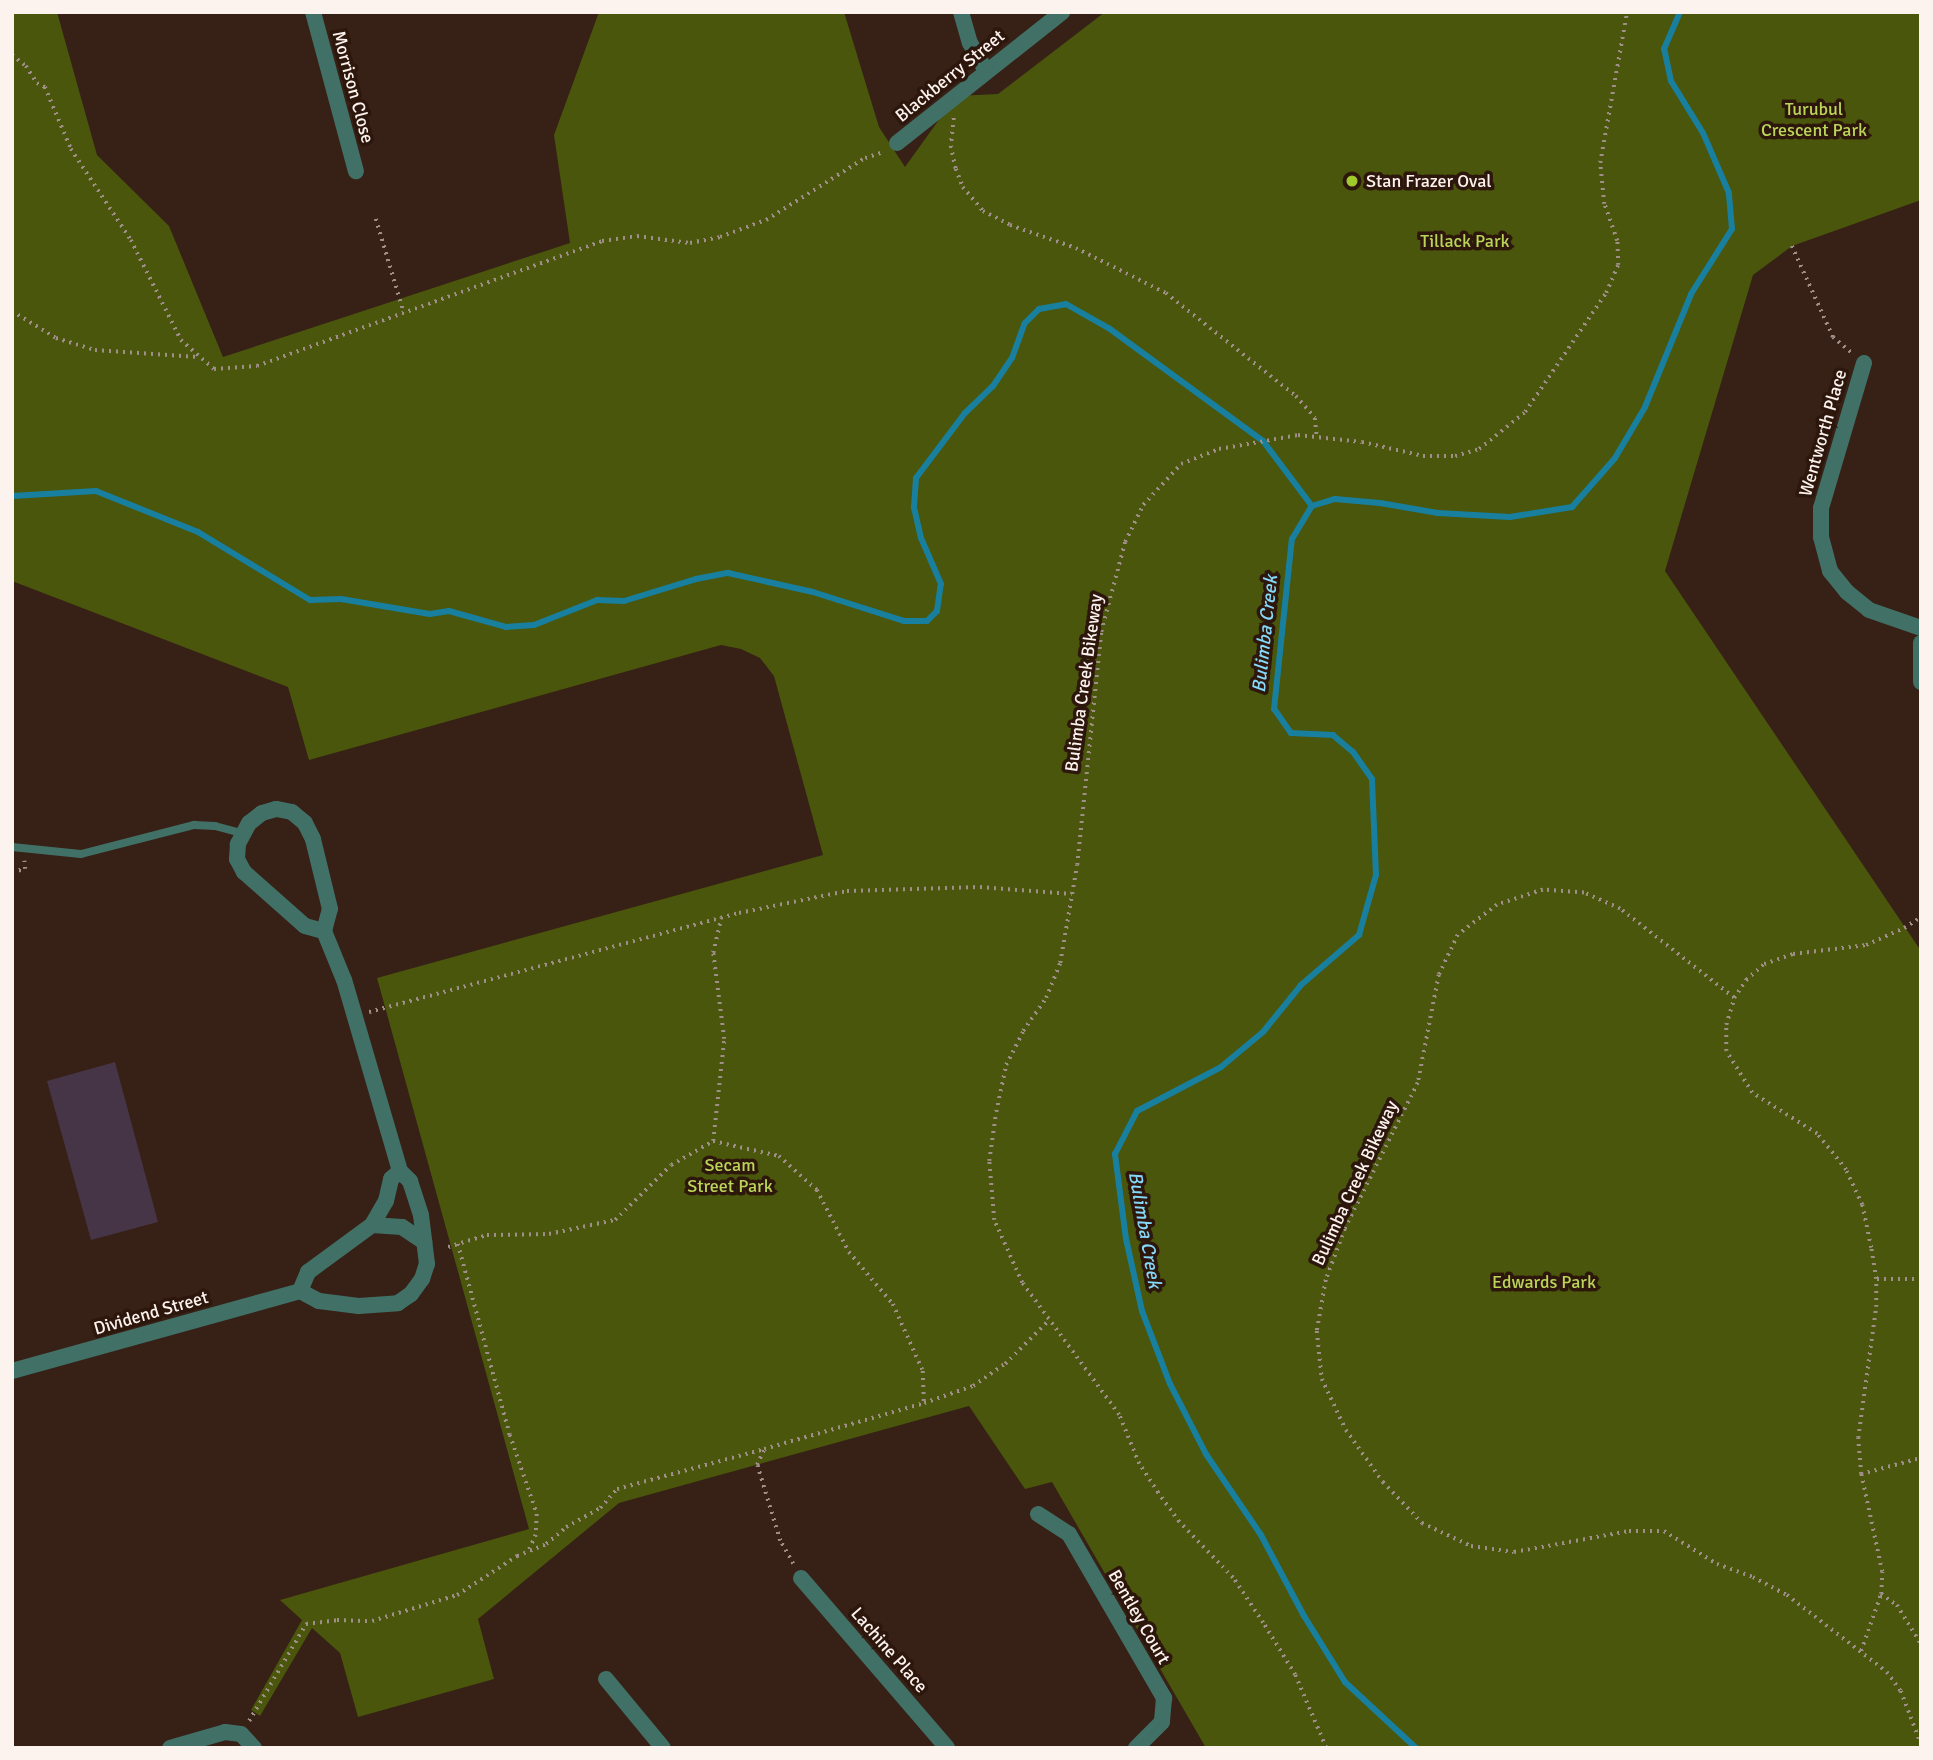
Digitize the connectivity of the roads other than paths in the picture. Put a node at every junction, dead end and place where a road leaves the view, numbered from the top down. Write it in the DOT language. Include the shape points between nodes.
graph roads {
  1 [pos="313,12"];
  2 [pos="961,12"];
  3 [pos="1062,12"];
  4 [pos="986,71"];
  5 [pos="897,143"];
  6 [pos="356,171"];
  7 [pos="1864,363"];
  8 [pos="1921,628"];
  9 [pos="1921,643"];
  10 [pos="1921,682"];
  11 [pos="242,833"];
  12 [pos="12,847"];
  13 [pos="324,931"];
  14 [pos="400,1171"];
  15 [pos="372,1225"];
  16 [pos="424,1242"];
  17 [pos="300,1291"];
  18 [pos="12,1371"];
  19 [pos="1038,1514"];
  20 [pos="801,1578"];
  21 [pos="606,1679"];
  22 [pos="170,1748"];
  23 [pos="254,1748"];
  24 [pos="663,1748"];
  25 [pos="947,1748"];
  26 [pos="1136,1748"];
  1 -- 6 [label="street, Morrison Close"];
  2 -- 4 [label="street" via="970,43"];
  3 -- 4 [label="street, Blackberry Street"];
  4 -- 5 [label="street, Blackberry Street"];
  7 -- 8 [label="street, Wentworth Place" via="1821,508 1821,537 1830,571 1847,592 1869,610"];
  9 -- 10 [label="street"];
  11 -- 12 [label="lane" via="194,825 81,854"];
  11 -- 13 [label="street" via="237,859 244,872 306,926"];
  11 -- 13 [label="street" via="262,813 276,809 292,811 305,823 330,909"];
  13 -- 14 [label="street" via="355,1016"];
  14 -- 15 [label="street" via="391,1179 386,1201"];
  14 -- 16 [label="street" via="414,1192"];
  15 -- 16 [label="street" via="402,1227"];
  15 -- 17 [label="street" via="308,1272"];
  16 -- 17 [label="street" via="422,1279 398,1303 359,1306 319,1301"];
  17 -- 18 [label="street, Dividend Street"];
  19 -- 26 [label="street, Bentley Court" via="1069,1534 1164,1698 1162,1723"];
  20 -- 25 [label="street, Lachine Place"];
  21 -- 24 [label="street"];
  22 -- 23 [label="street" via="225,1732 241,1734"];
}
